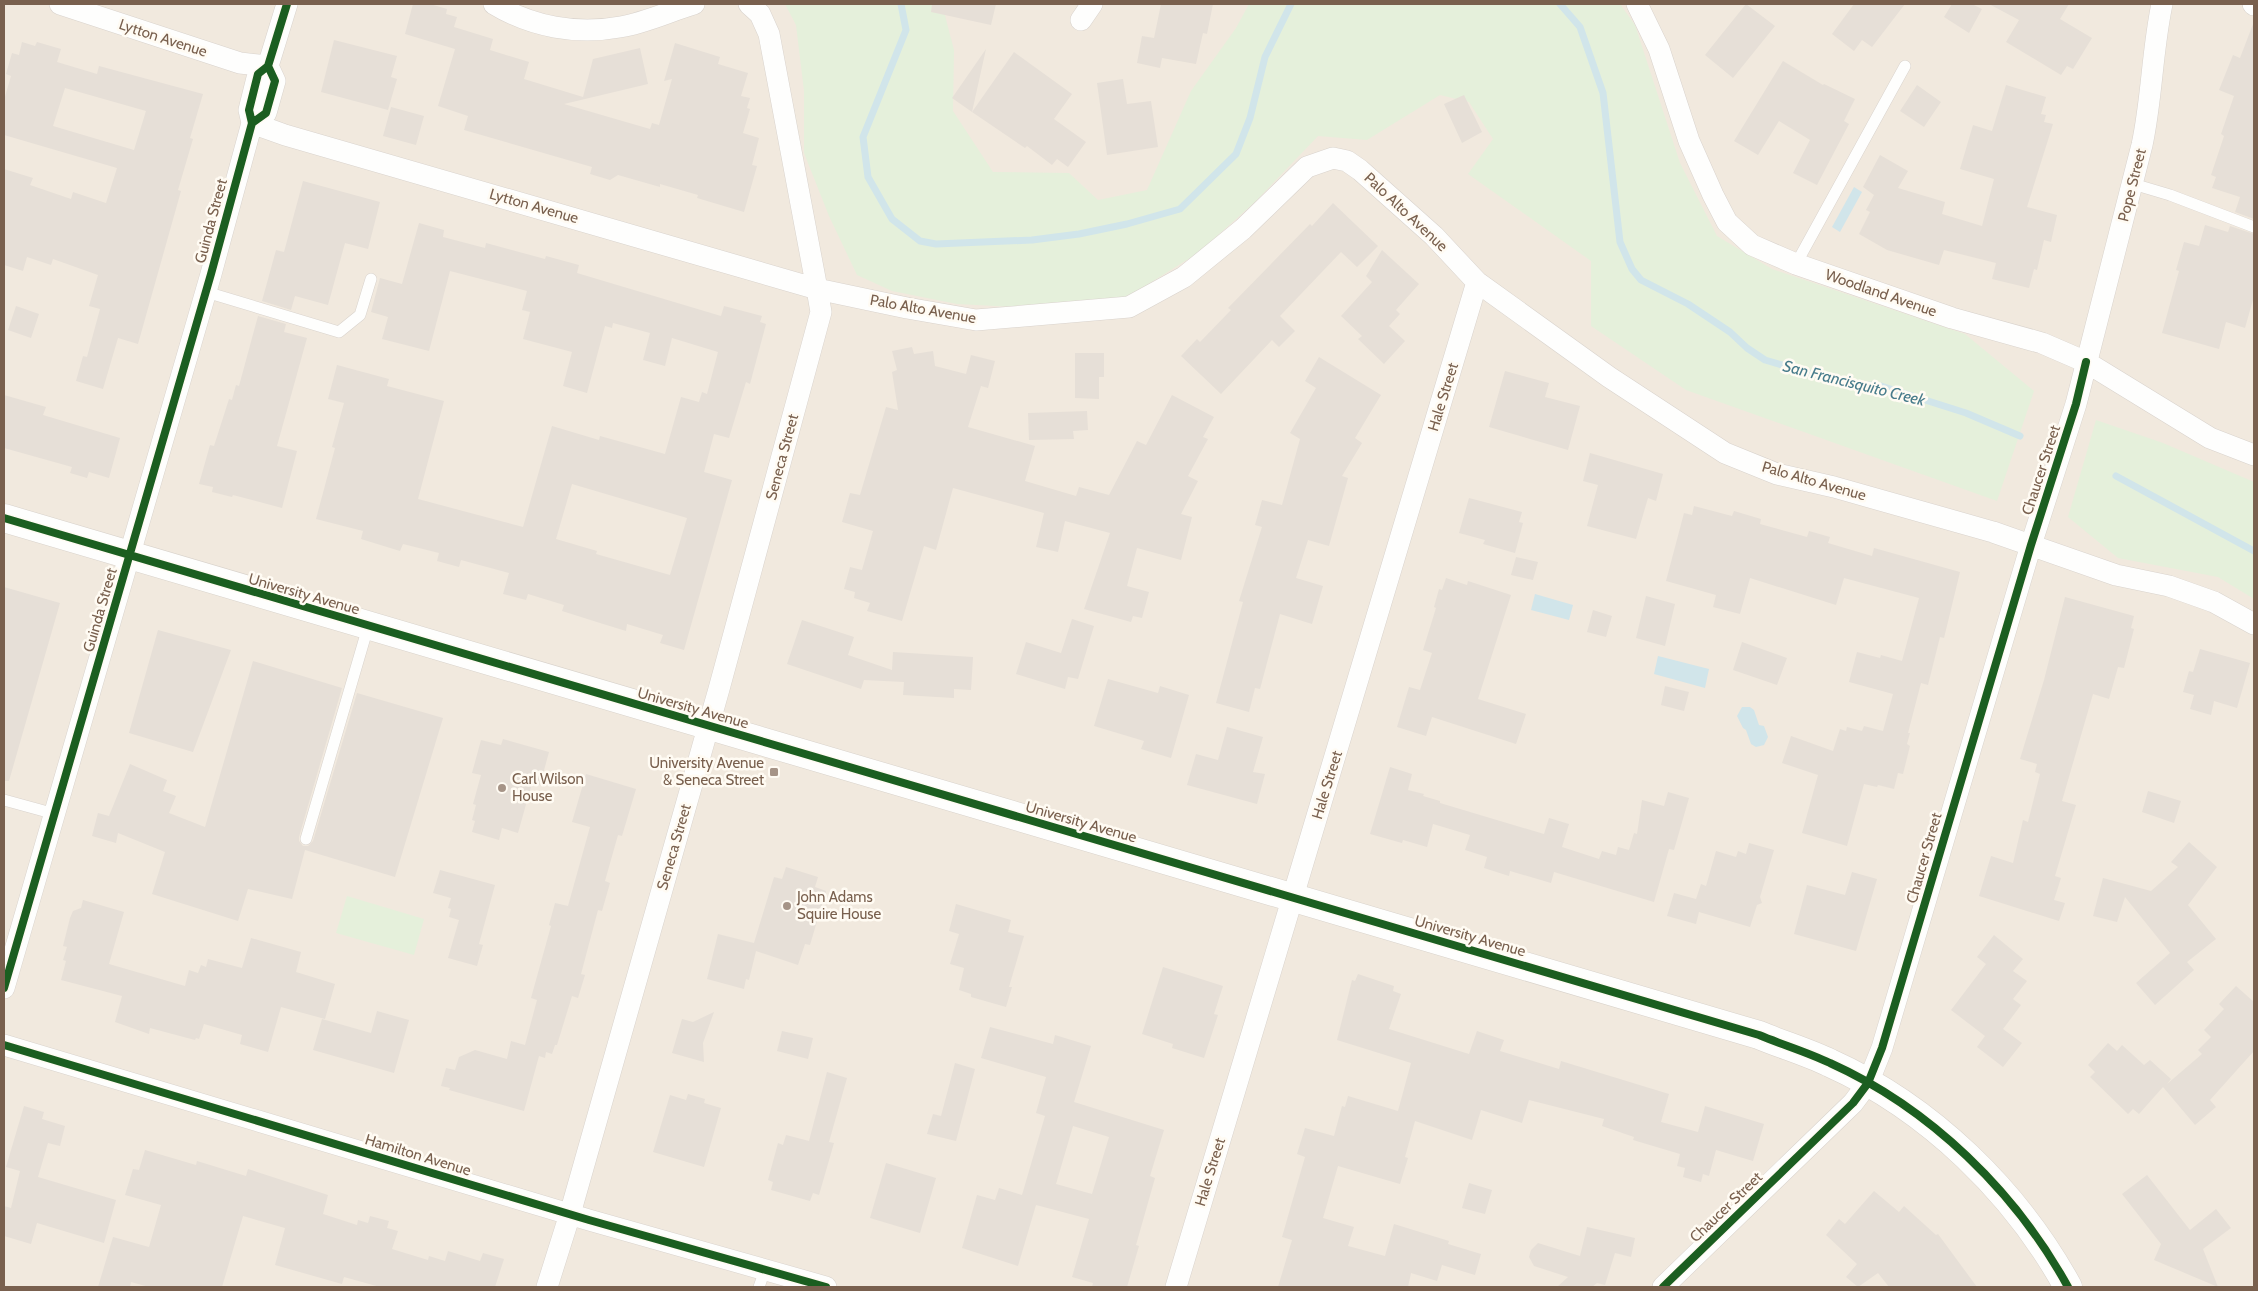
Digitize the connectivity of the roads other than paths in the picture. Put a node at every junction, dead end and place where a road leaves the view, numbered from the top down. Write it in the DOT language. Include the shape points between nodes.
graph roads {
  1 [pos="60,4"];
  2 [pos="288,4"];
  3 [pos="494,4"];
  4 [pos="694,4"];
  5 [pos="750,4"];
  6 [pos="1637,4"];
  7 [pos="2162,4"];
  8 [pos="268,66"];
  9 [pos="1905,66"];
  10 [pos="252,123"];
  11 [pos="2133,184"];
  12 [pos="2254,227"];
  13 [pos="1796,264"];
  14 [pos="371,279"];
  15 [pos="1477,282"];
  16 [pos="817,289"];
  17 [pos="206,292"];
  18 [pos="2086,362"];
  19 [pos="2254,455"];
  20 [pos="4,518"];
  21 [pos="2031,545"];
  22 [pos="130,557"];
  23 [pos="2254,624"];
  24 [pos="368,627"];
  25 [pos="708,726"];
  26 [pos="4,800"];
  27 [pos="54,814"];
  28 [pos="306,839"];
  29 [pos="1293,898"];
  30 [pos="4,988"];
  31 [pos="4,1045"];
  32 [pos="1868,1083"];
  33 [pos="570,1214"];
  34 [pos="762,1278"];
  35 [pos="547,1287"];
  36 [pos="826,1287"];
  37 [pos="1176,1287"];
  38 [pos="1663,1287"];
  39 [pos="2068,1287"];
  1 -- 8 [label="street, Lytton Avenue" via="240,63"];
  2 -- 8 [label="street, Guinda Street"];
  3 -- 4 [label="street" via="533,22 559,28 595,30 622,27"];
  5 -- 16 [label="street" via="760,14 769,34"];
  6 -- 13 [label="street, Woodland Avenue" via="1658,49 1689,141 1727,222 1752,245"];
  7 -- 11 [label="street, Pope Street" via="2154,41 2146,123"];
  8 -- 10 [label="street, Guinda Street" via="274,81 266,113"];
  9 -- 13 [label="lane"];
  10 -- 16 [label="street, Lytton Avenue"];
  10 -- 17 [label="street, Guinda Street"];
  11 -- 12 [label="lane"];
  11 -- 18 [label="street, Pope Street"];
  13 -- 18 [label="street, Woodland Avenue" via="1952,318 2042,343"];
  14 -- 17 [label="lane" via="360,315 339,332"];
  15 -- 16 [label="street, Palo Alto Avenue" via="1434,236 1360,170 1347,161 1333,158 1307,167 1243,229 1184,277 1129,307 976,320"];
  15 -- 21 [label="street, Palo Alto Avenue" via="1609,377 1725,452 1777,474 1834,487"];
  15 -- 29 [label="street, Hale Street"];
  16 -- 25 [label="street, Seneca Street" via="822,312"];
  17 -- 22 [label="street, Guinda Street"];
  18 -- 19 [label="street, Woodland Avenue" via="2210,438"];
  18 -- 21 [label="street, Chaucer Street" via="2076,404"];
  20 -- 22 [label="main road, University Avenue"];
  21 -- 23 [label="street, Palo Alto Avenue" via="2116,575 2186,592 2214,602"];
  21 -- 32 [label="street, Chaucer Street" via="1882,1048"];
  22 -- 24 [label="main road, University Avenue"];
  22 -- 27 [label="street, Guinda Street"];
  24 -- 25 [label="main road, University Avenue"];
  24 -- 28 [label="lane"];
  25 -- 29 [label="main road, University Avenue"];
  25 -- 33 [label="street, Seneca Street"];
  26 -- 27 [label="lane"];
  27 -- 30 [label="street, Guinda Street"];
  29 -- 32 [label="main road, University Avenue" via="1759,1035 1832,1064"];
  29 -- 37 [label="street, Hale Street"];
  31 -- 33 [label="street, Hamilton Avenue"];
  32 -- 38 [label="street, Chaucer Street" via="1853,1103"];
  32 -- 39 [label="main road, University Avenue" via="1932,1126 1992,1183 2045,1249"];
  33 -- 34 [label="street, Hamilton Avenue"];
  33 -- 35 [label="street, Seneca Street"];
  34 -- 36 [label="street, Hamilton Avenue"];
}
